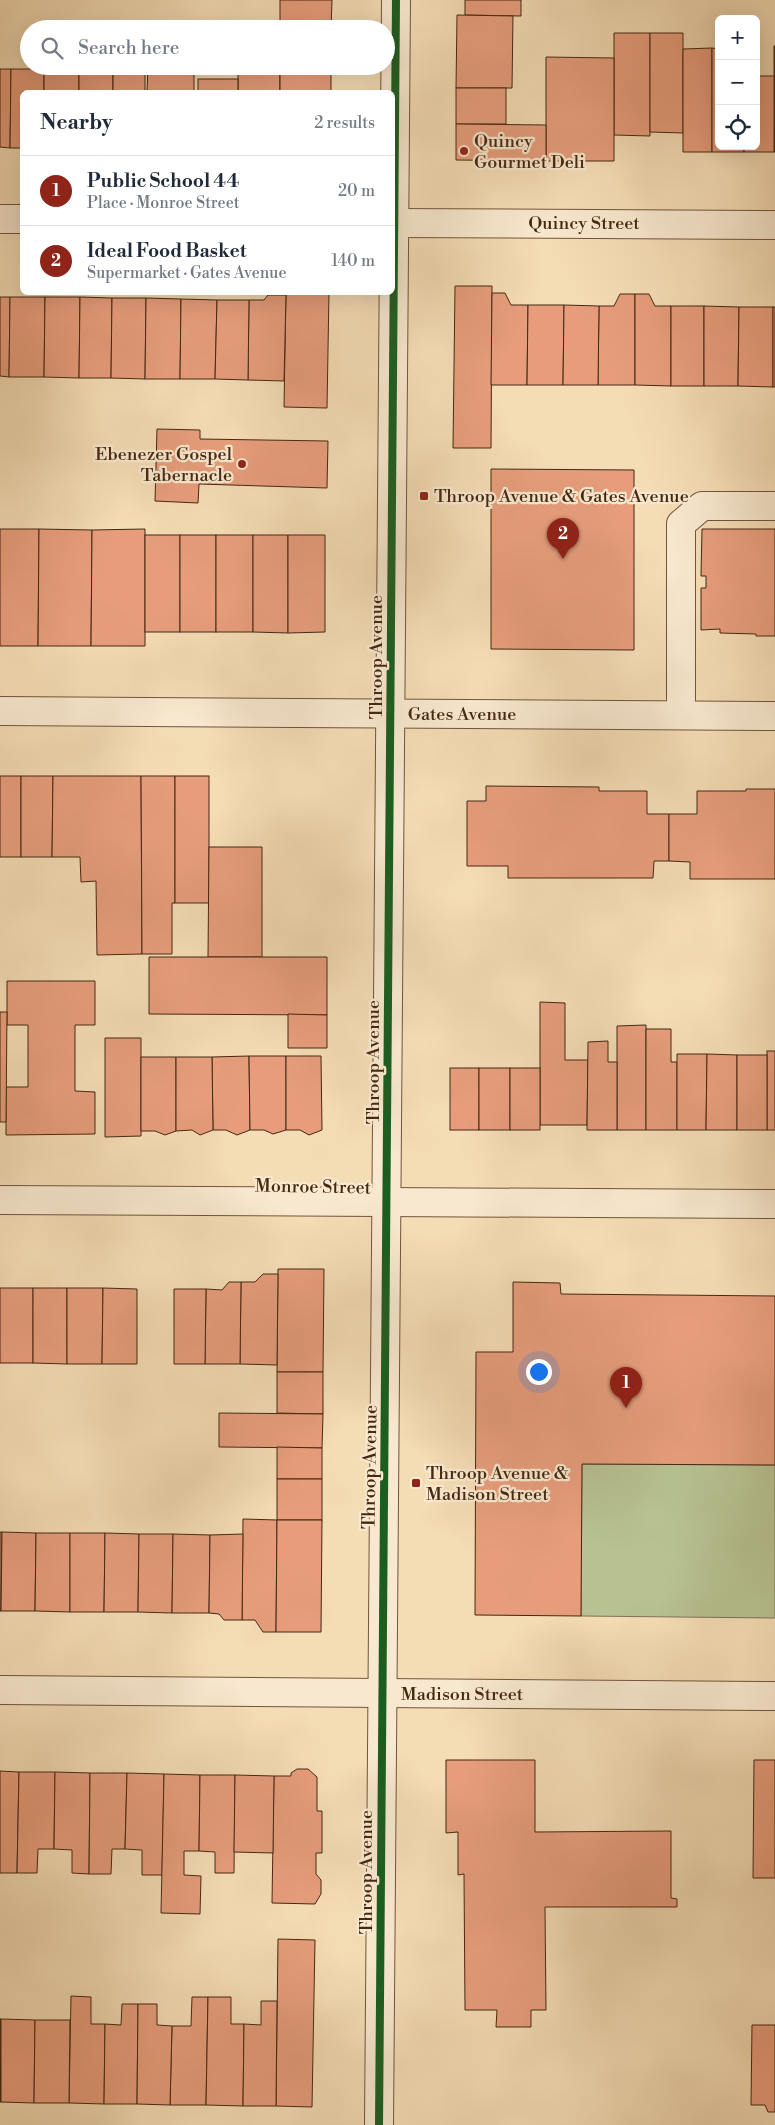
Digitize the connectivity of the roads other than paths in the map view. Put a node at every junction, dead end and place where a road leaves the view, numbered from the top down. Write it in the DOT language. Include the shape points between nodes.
graph roads {
  1 [pos="396,0"];
  2 [pos="395,74"];
  3 [pos="395,75"];
  4 [pos="395,90"];
  5 [pos="0,219"];
  6 [pos="20,219"];
  7 [pos="395,222"];
  8 [pos="775,225"];
  9 [pos="393,295"];
  10 [pos="775,506"];
  11 [pos="0,710"];
  12 [pos="390,714"];
  13 [pos="681,715"];
  14 [pos="775,716"];
  15 [pos="0,1200"];
  16 [pos="387,1203"];
  17 [pos="775,1204"];
  18 [pos="0,1690"];
  19 [pos="382,1693"];
  20 [pos="775,1696"];
  21 [pos="379,2125"];
  1 -- 2 [label="street, Throop Avenue"];
  3 -- 4 [label="street, Throop Avenue"];
  5 -- 6 [label="street"];
  7 -- 8 [label="street, Quincy Street"];
  9 -- 12 [label="street, Throop Avenue"];
  10 -- 13 [label="street" via="702,506 682,524"];
  11 -- 12 [label="street, Gates Avenue"];
  12 -- 13 [label="street, Gates Avenue"];
  12 -- 16 [label="street, Throop Avenue"];
  13 -- 14 [label="street, Gates Avenue"];
  15 -- 16 [label="street, Monroe Street"];
  16 -- 17 [label="street, Monroe Street"];
  16 -- 19 [label="street, Throop Avenue"];
  18 -- 19 [label="street, Madison Street"];
  19 -- 20 [label="street, Madison Street"];
  19 -- 21 [label="street, Throop Avenue"];
}
